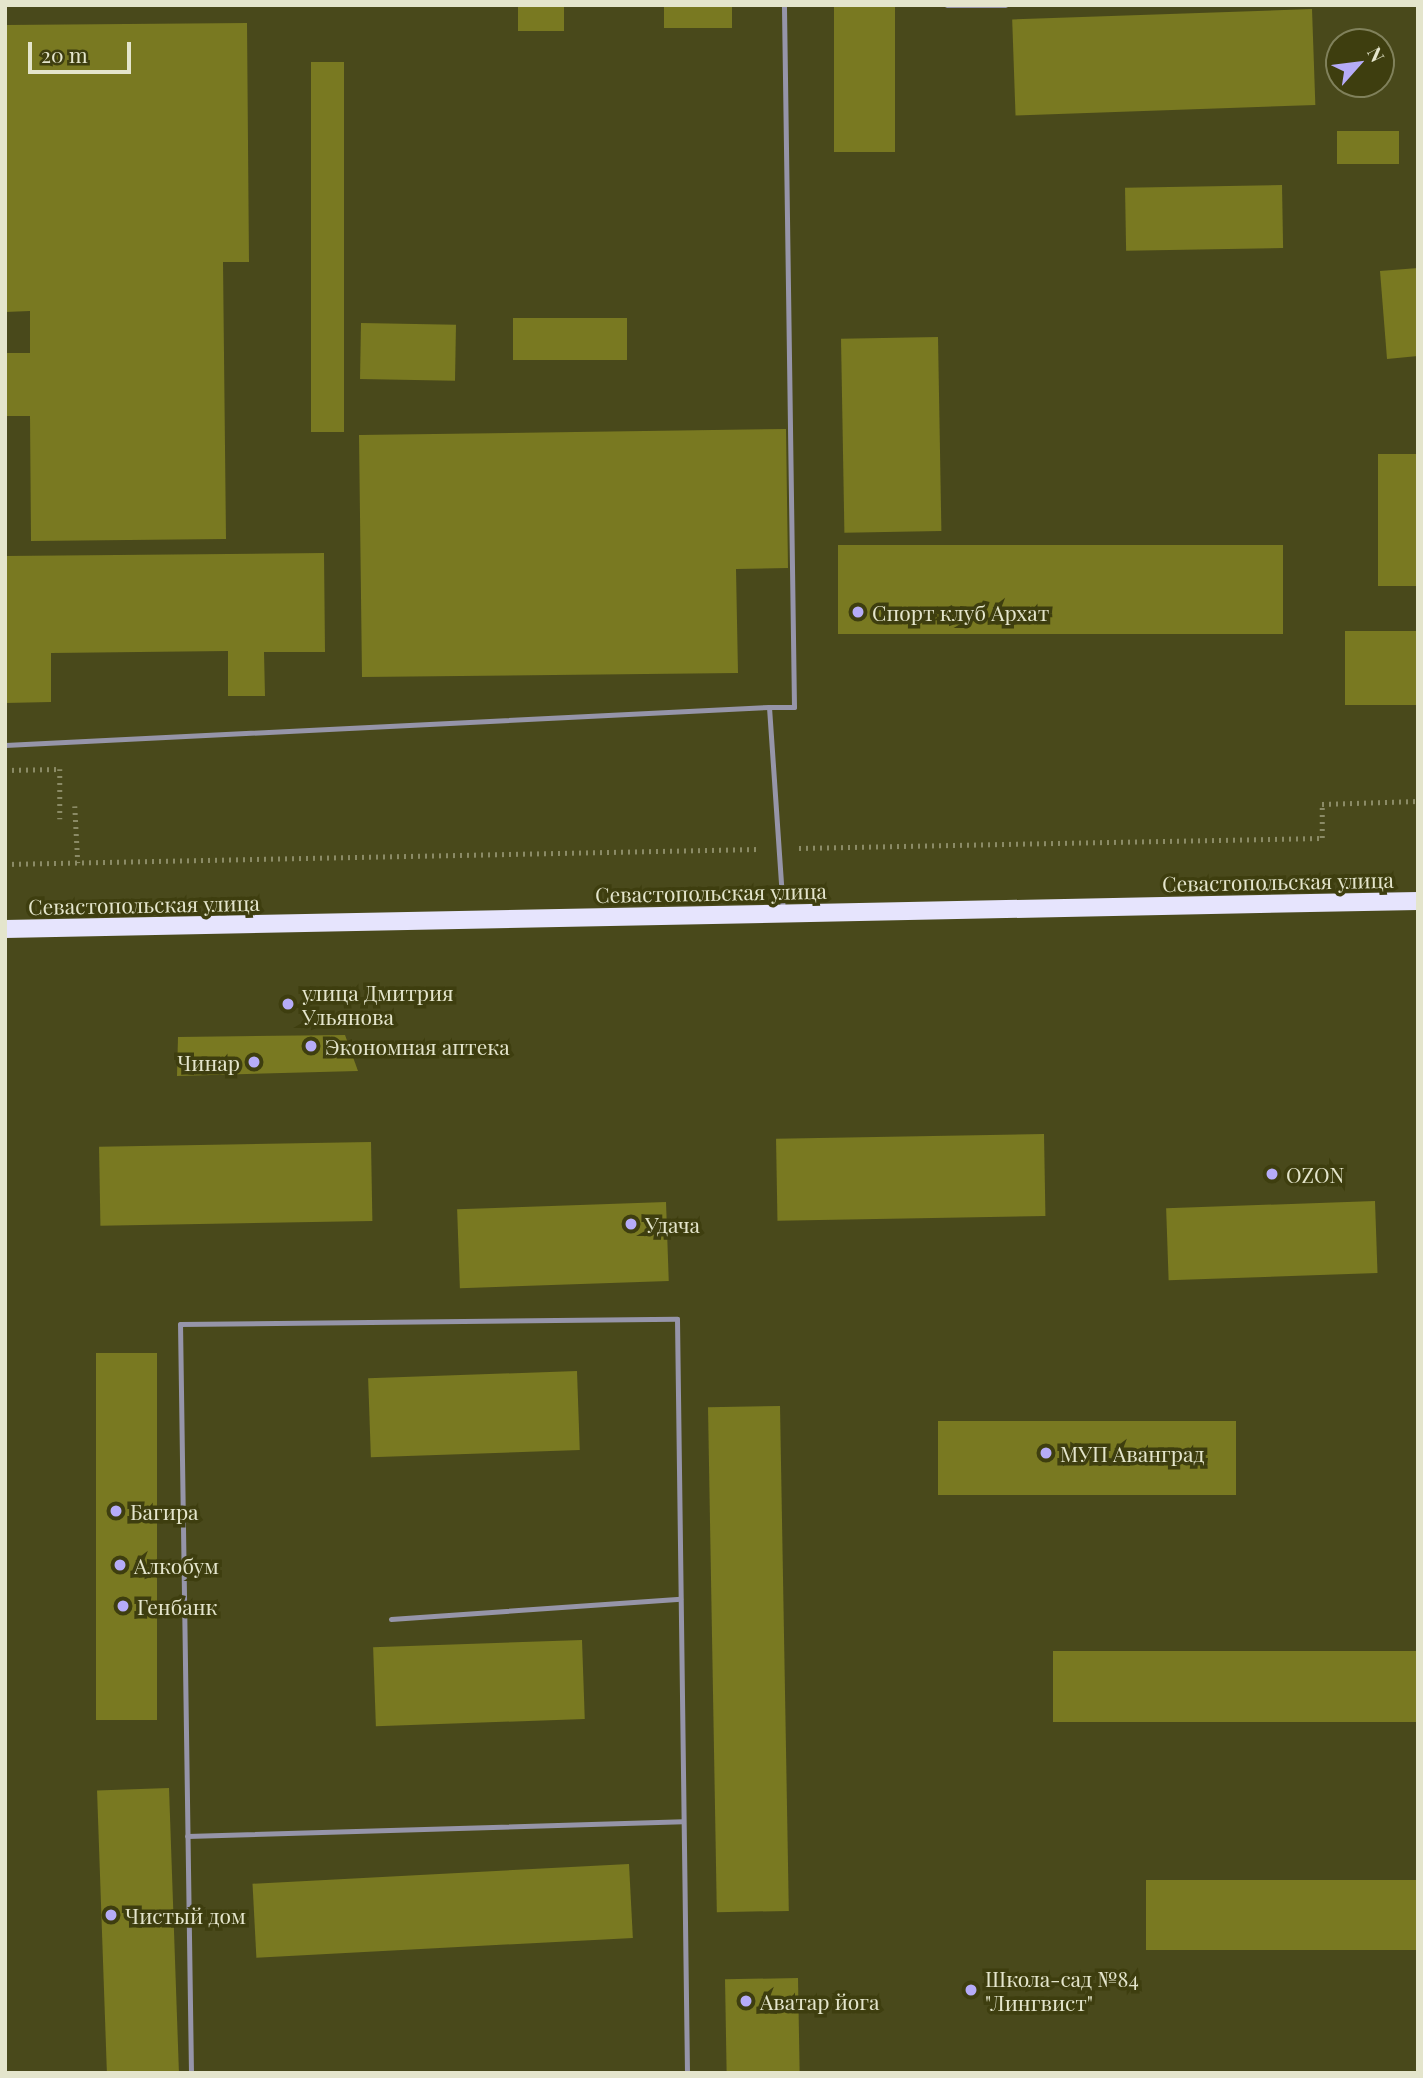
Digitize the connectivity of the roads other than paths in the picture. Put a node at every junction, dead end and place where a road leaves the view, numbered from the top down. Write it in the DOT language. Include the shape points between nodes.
graph roads {
  1 [pos="784,5"];
  2 [pos="947,5"];
  3 [pos="1005,5"];
  4 [pos="769,707"];
  5 [pos="5,745"];
  6 [pos="1418,901"];
  7 [pos="783,914"];
  8 [pos="5,929"];
  9 [pos="680,1599"];
  10 [pos="391,1619"];
  11 [pos="683,1821"];
  12 [pos="187,1836"];
  13 [pos="191,2073"];
  14 [pos="687,2073"];
  1 -- 4 [label="lane" via="794,707"];
  2 -- 3 [label="lane"];
  4 -- 5 [label="lane"];
  4 -- 7 [label="lane"];
  6 -- 7 [label="main road, Севастопольская улица"];
  7 -- 8 [label="main road, Севастопольская улица"];
  9 -- 10 [label="lane"];
  9 -- 11 [label="lane"];
  9 -- 12 [label="lane" via="677,1319 180,1324"];
  11 -- 12 [label="lane"];
  11 -- 14 [label="lane"];
  12 -- 13 [label="lane"];
}
